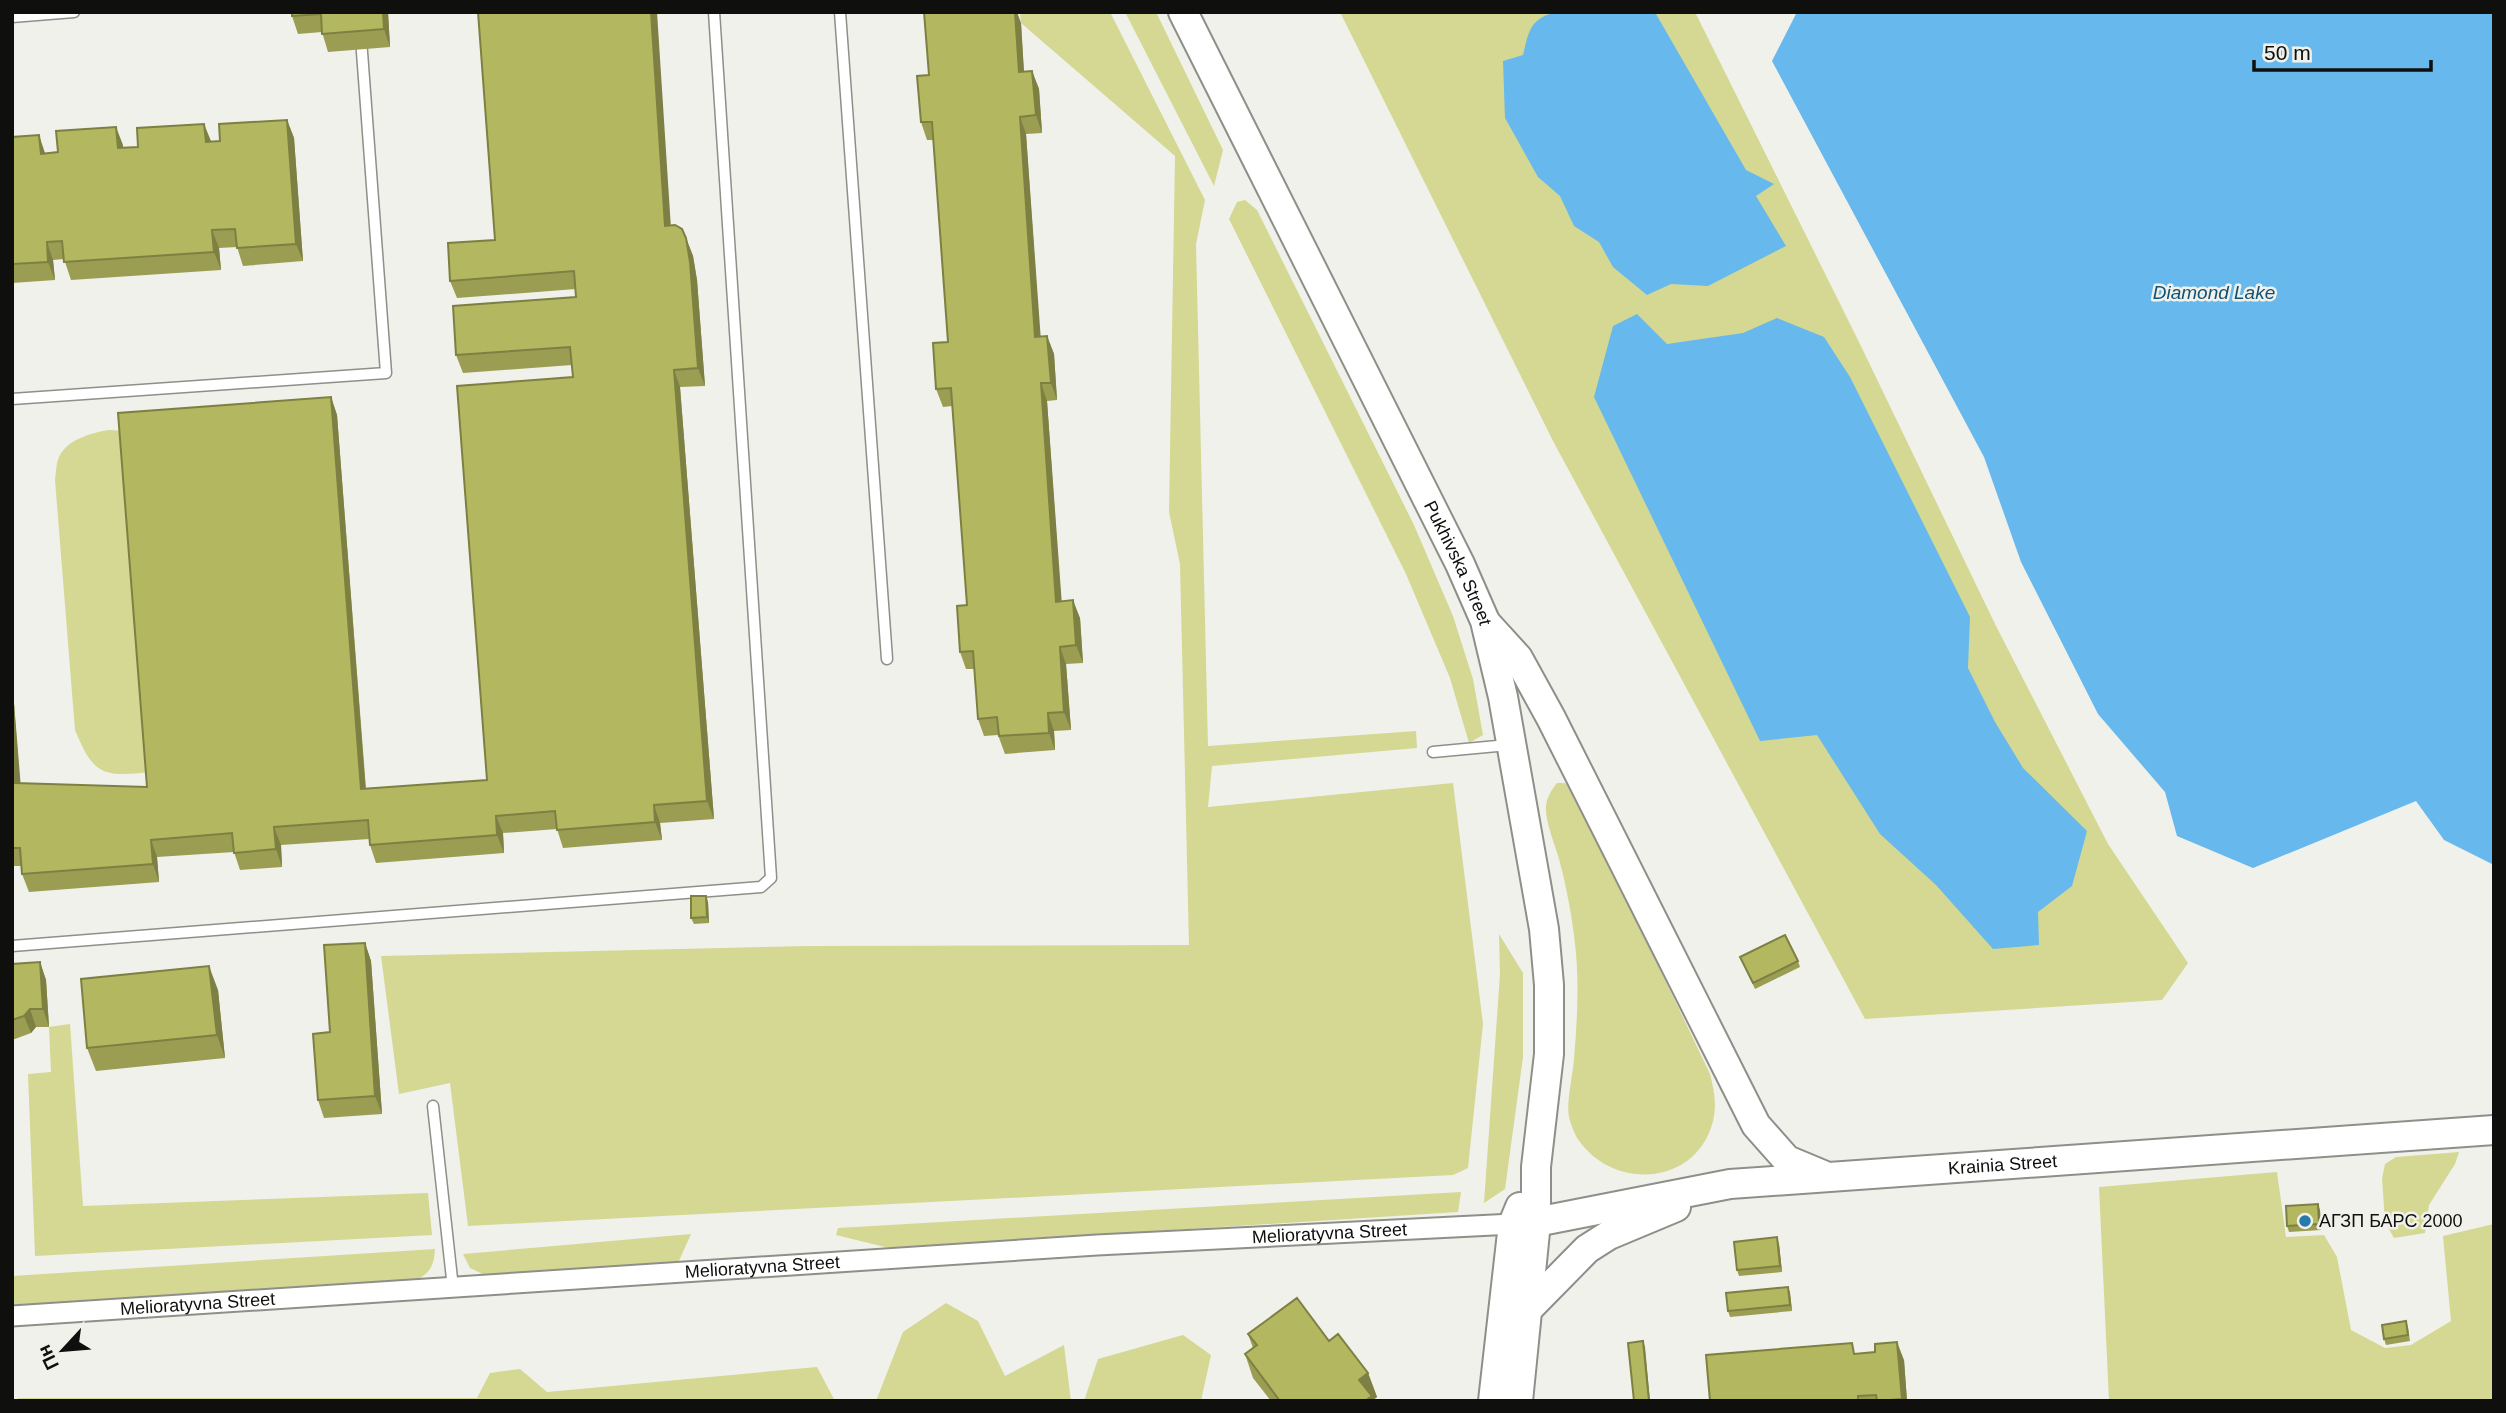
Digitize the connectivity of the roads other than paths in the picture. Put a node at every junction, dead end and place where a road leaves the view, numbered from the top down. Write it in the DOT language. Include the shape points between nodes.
graph roads {
  1 [pos="74,12"];
  2 [pos="359,12"];
  3 [pos="714,12"];
  4 [pos="840,12"];
  5 [pos="1183,12"];
  6 [pos="12,18"];
  7 [pos="12,399"];
  8 [pos="1485,621"];
  9 [pos="887,659"];
  10 [pos="1512,744"];
  11 [pos="1433,752"];
  12 [pos="12,946"];
  13 [pos="433,1106"];
  14 [pos="2494,1130"];
  15 [pos="1829,1177"];
  16 [pos="1730,1184"];
  17 [pos="1524,1223"];
  18 [pos="453,1288"];
  19 [pos="1527,1310"];
  20 [pos="12,1316"];
  21 [pos="1493,1401"];
  22 [pos="1518,1401"];
  1 -- 6 [label="lane"];
  2 -- 7 [label="lane" via="386,373"];
  3 -- 12 [label="lane" via="771,878 761,887"];
  4 -- 9 [label="lane"];
  5 -- 8 [label="street, Pukhivska Street"];
  8 -- 10 [label="street, Pukhivska Street"];
  8 -- 15 [label="street" via="1518,658 1551,718 1756,1125 1787,1160"];
  10 -- 11 [label="lane"];
  10 -- 17 [label="street, Pukhivska Street" via="1544,929 1549,985 1549,1054 1536,1167"];
  13 -- 18 [label="lane"];
  14 -- 15 [label="street, Krainia Street"];
  15 -- 16 [label="street, Krainia Street"];
  16 -- 17 [label="street, Krainia Street"];
  16 -- 19 [label="street" via="1609,1235 1587,1249"];
  17 -- 18 [label="street, Melioratyvna Street" via="1097,1245"];
  17 -- 19 [label="street"];
  17 -- 21 [label="street"];
  18 -- 20 [label="street, Melioratyvna Street"];
  19 -- 22 [label="street"];
}
